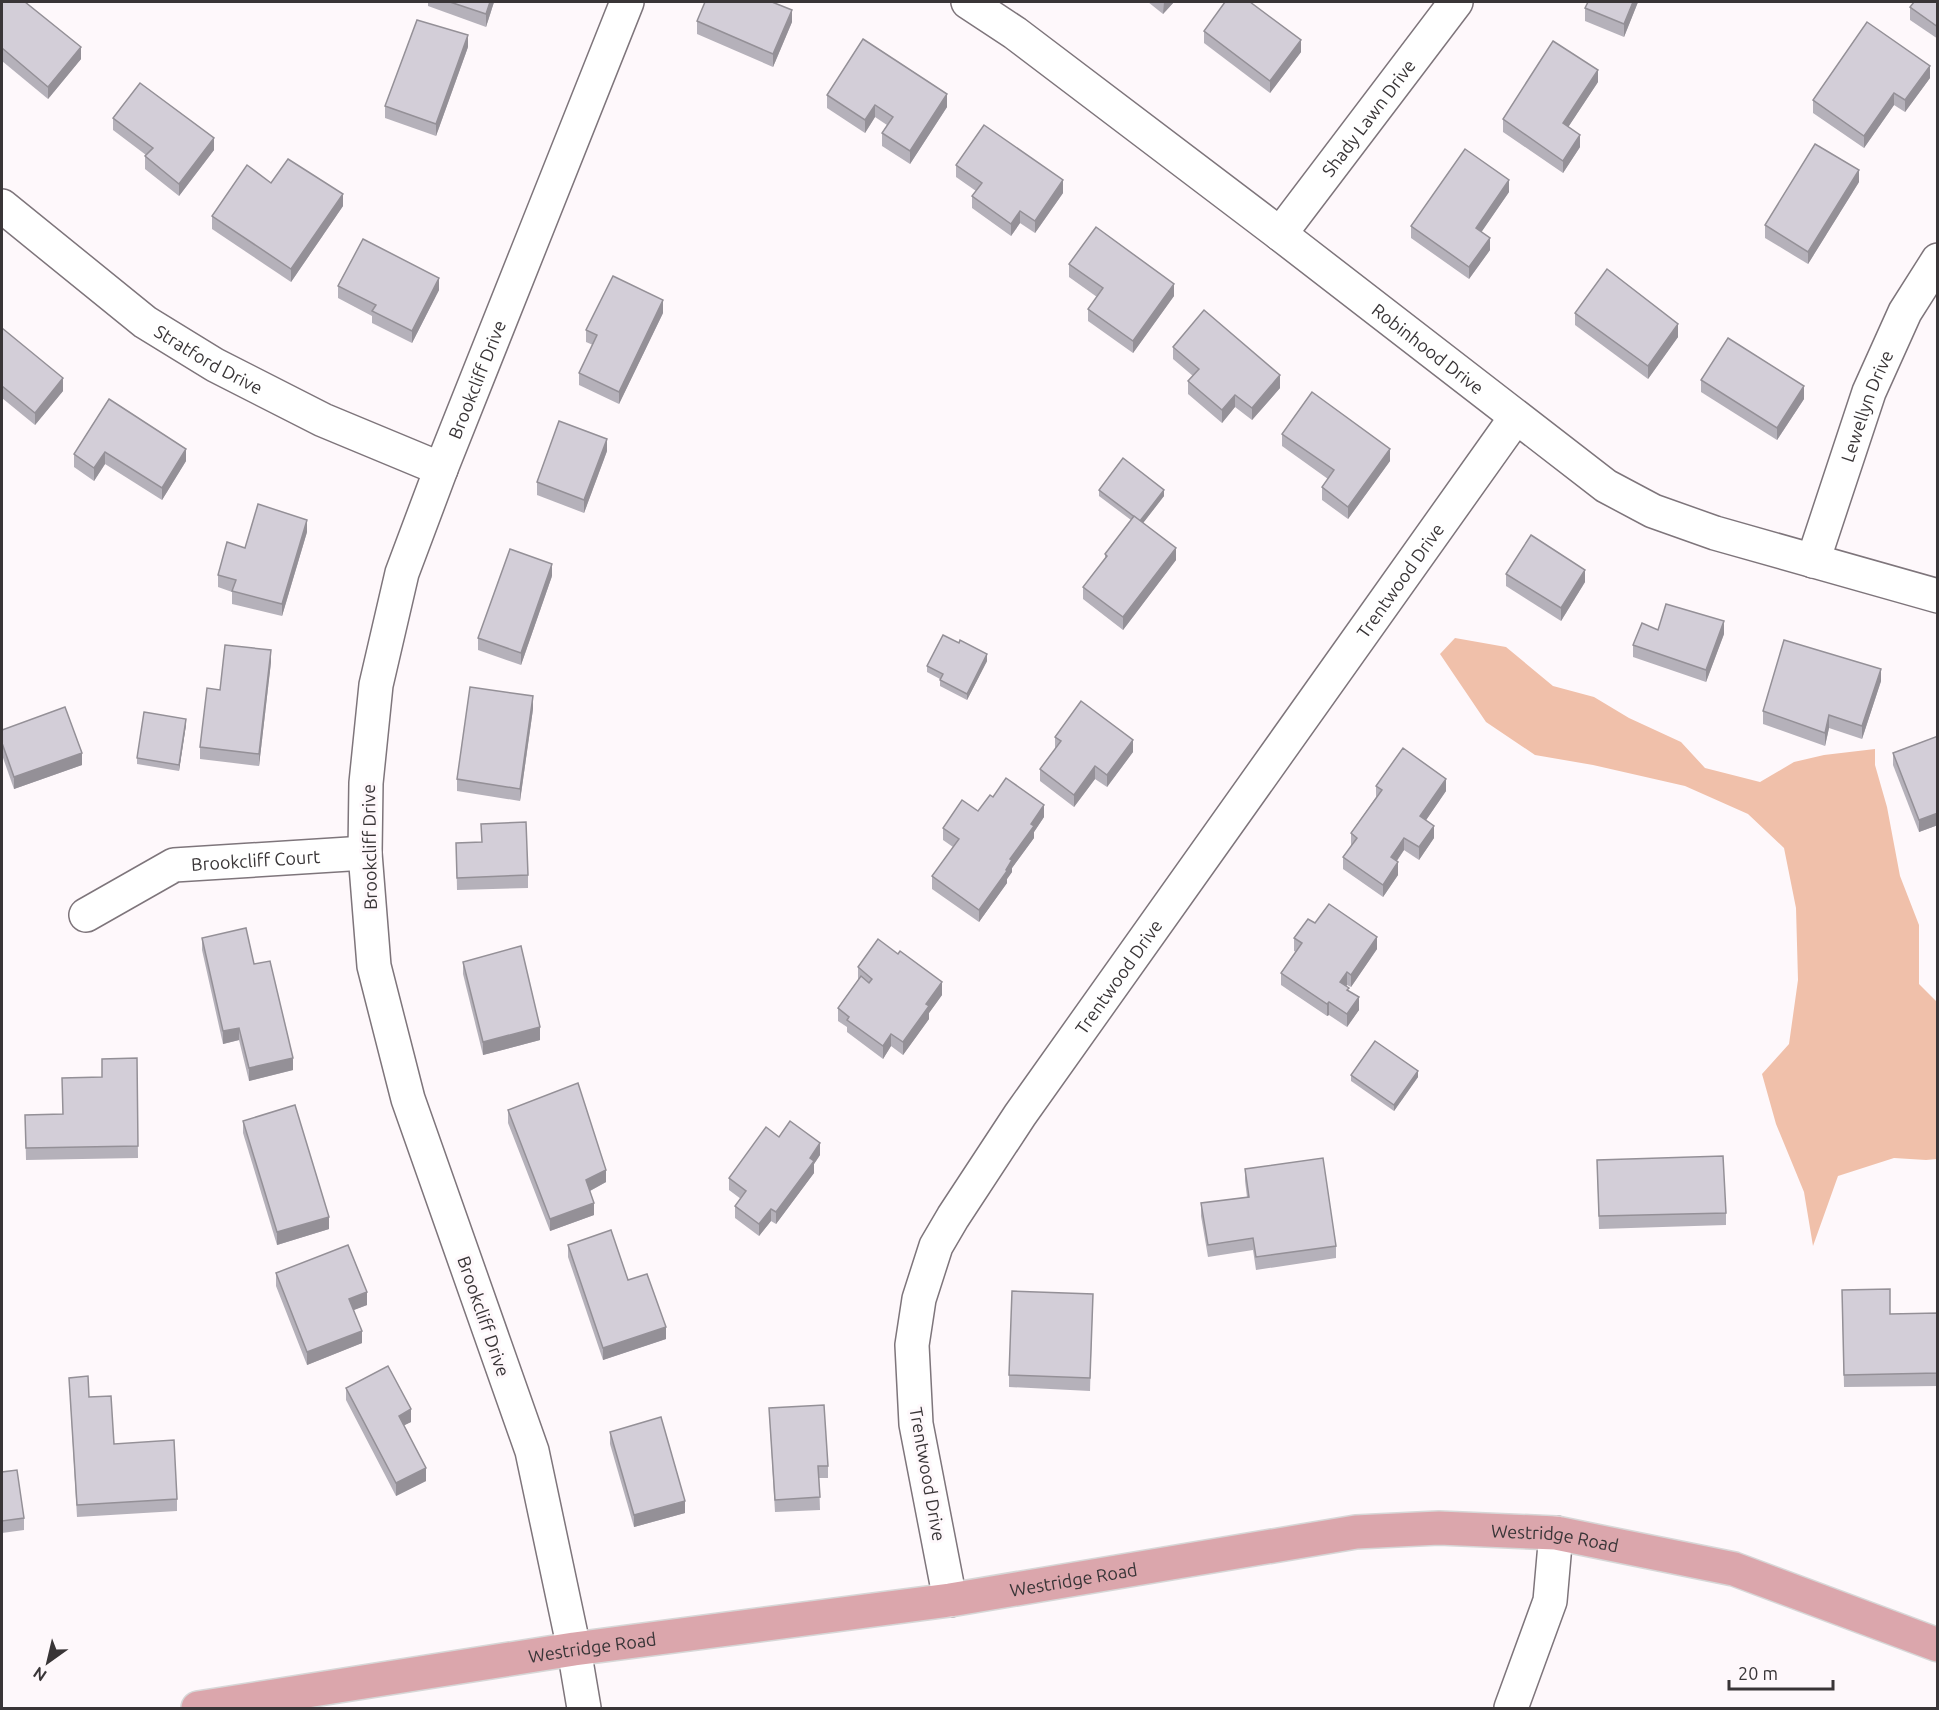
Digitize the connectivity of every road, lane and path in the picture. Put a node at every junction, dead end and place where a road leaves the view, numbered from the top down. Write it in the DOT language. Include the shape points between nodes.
graph roads {
  1 [pos="627,2"];
  2 [pos="968,2"];
  3 [pos="1456,2"];
  4 [pos="2,206"];
  5 [pos="1280,234"];
  6 [pos="1938,260"];
  7 [pos="1516,417"];
  8 [pos="441,469"];
  9 [pos="1813,561"];
  10 [pos="1938,596"];
  11 [pos="365,853"];
  12 [pos="86,915"];
  13 [pos="1556,1533"];
  14 [pos="950,1600"];
  15 [pos="1938,1645"];
  16 [pos="574,1649"];
  17 [pos="198,1708"];
  18 [pos="584,1708"];
  19 [pos="1511,1708"];
  1 -- 8 [label="street, Brookcliff Drive"];
  2 -- 5 [label="street, Robinhood Drive" via="1015,33"];
  3 -- 5 [label="street, Shady Lawn Drive"];
  4 -- 8 [label="street, Stratford Drive" via="145,322 215,365 323,420"];
  5 -- 7 [label="street, Robinhood Drive"];
  6 -- 9 [label="street, Lewellyn Drive" via="1905,312 1869,392"];
  7 -- 9 [label="street, Robinhood Drive" via="1606,486 1653,511"];
  7 -- 14 [label="street, Trentwood Drive" via="1020,1115 936,1246 919,1299 912,1345 916,1424"];
  8 -- 11 [label="street, Brookcliff Drive" via="402,573 376,685 366,783"];
  9 -- 10 [label="street, Robinhood Drive"];
  11 -- 12 [label="street, Brookcliff Court" via="174,866"];
  11 -- 16 [label="street, Brookcliff Drive" via="374,966 408,1099 531,1451"];
  13 -- 14 [label="main road, Westridge Road" via="1439,1528 1356,1532"];
  13 -- 15 [label="main road, Westridge Road" via="1734,1569"];
  13 -- 19 [label="street" via="1550,1601"];
  14 -- 16 [label="main road, Westridge Road"];
  16 -- 17 [label="main road, Westridge Road"];
  16 -- 18 [label="street, Brookcliff Drive"];
}
